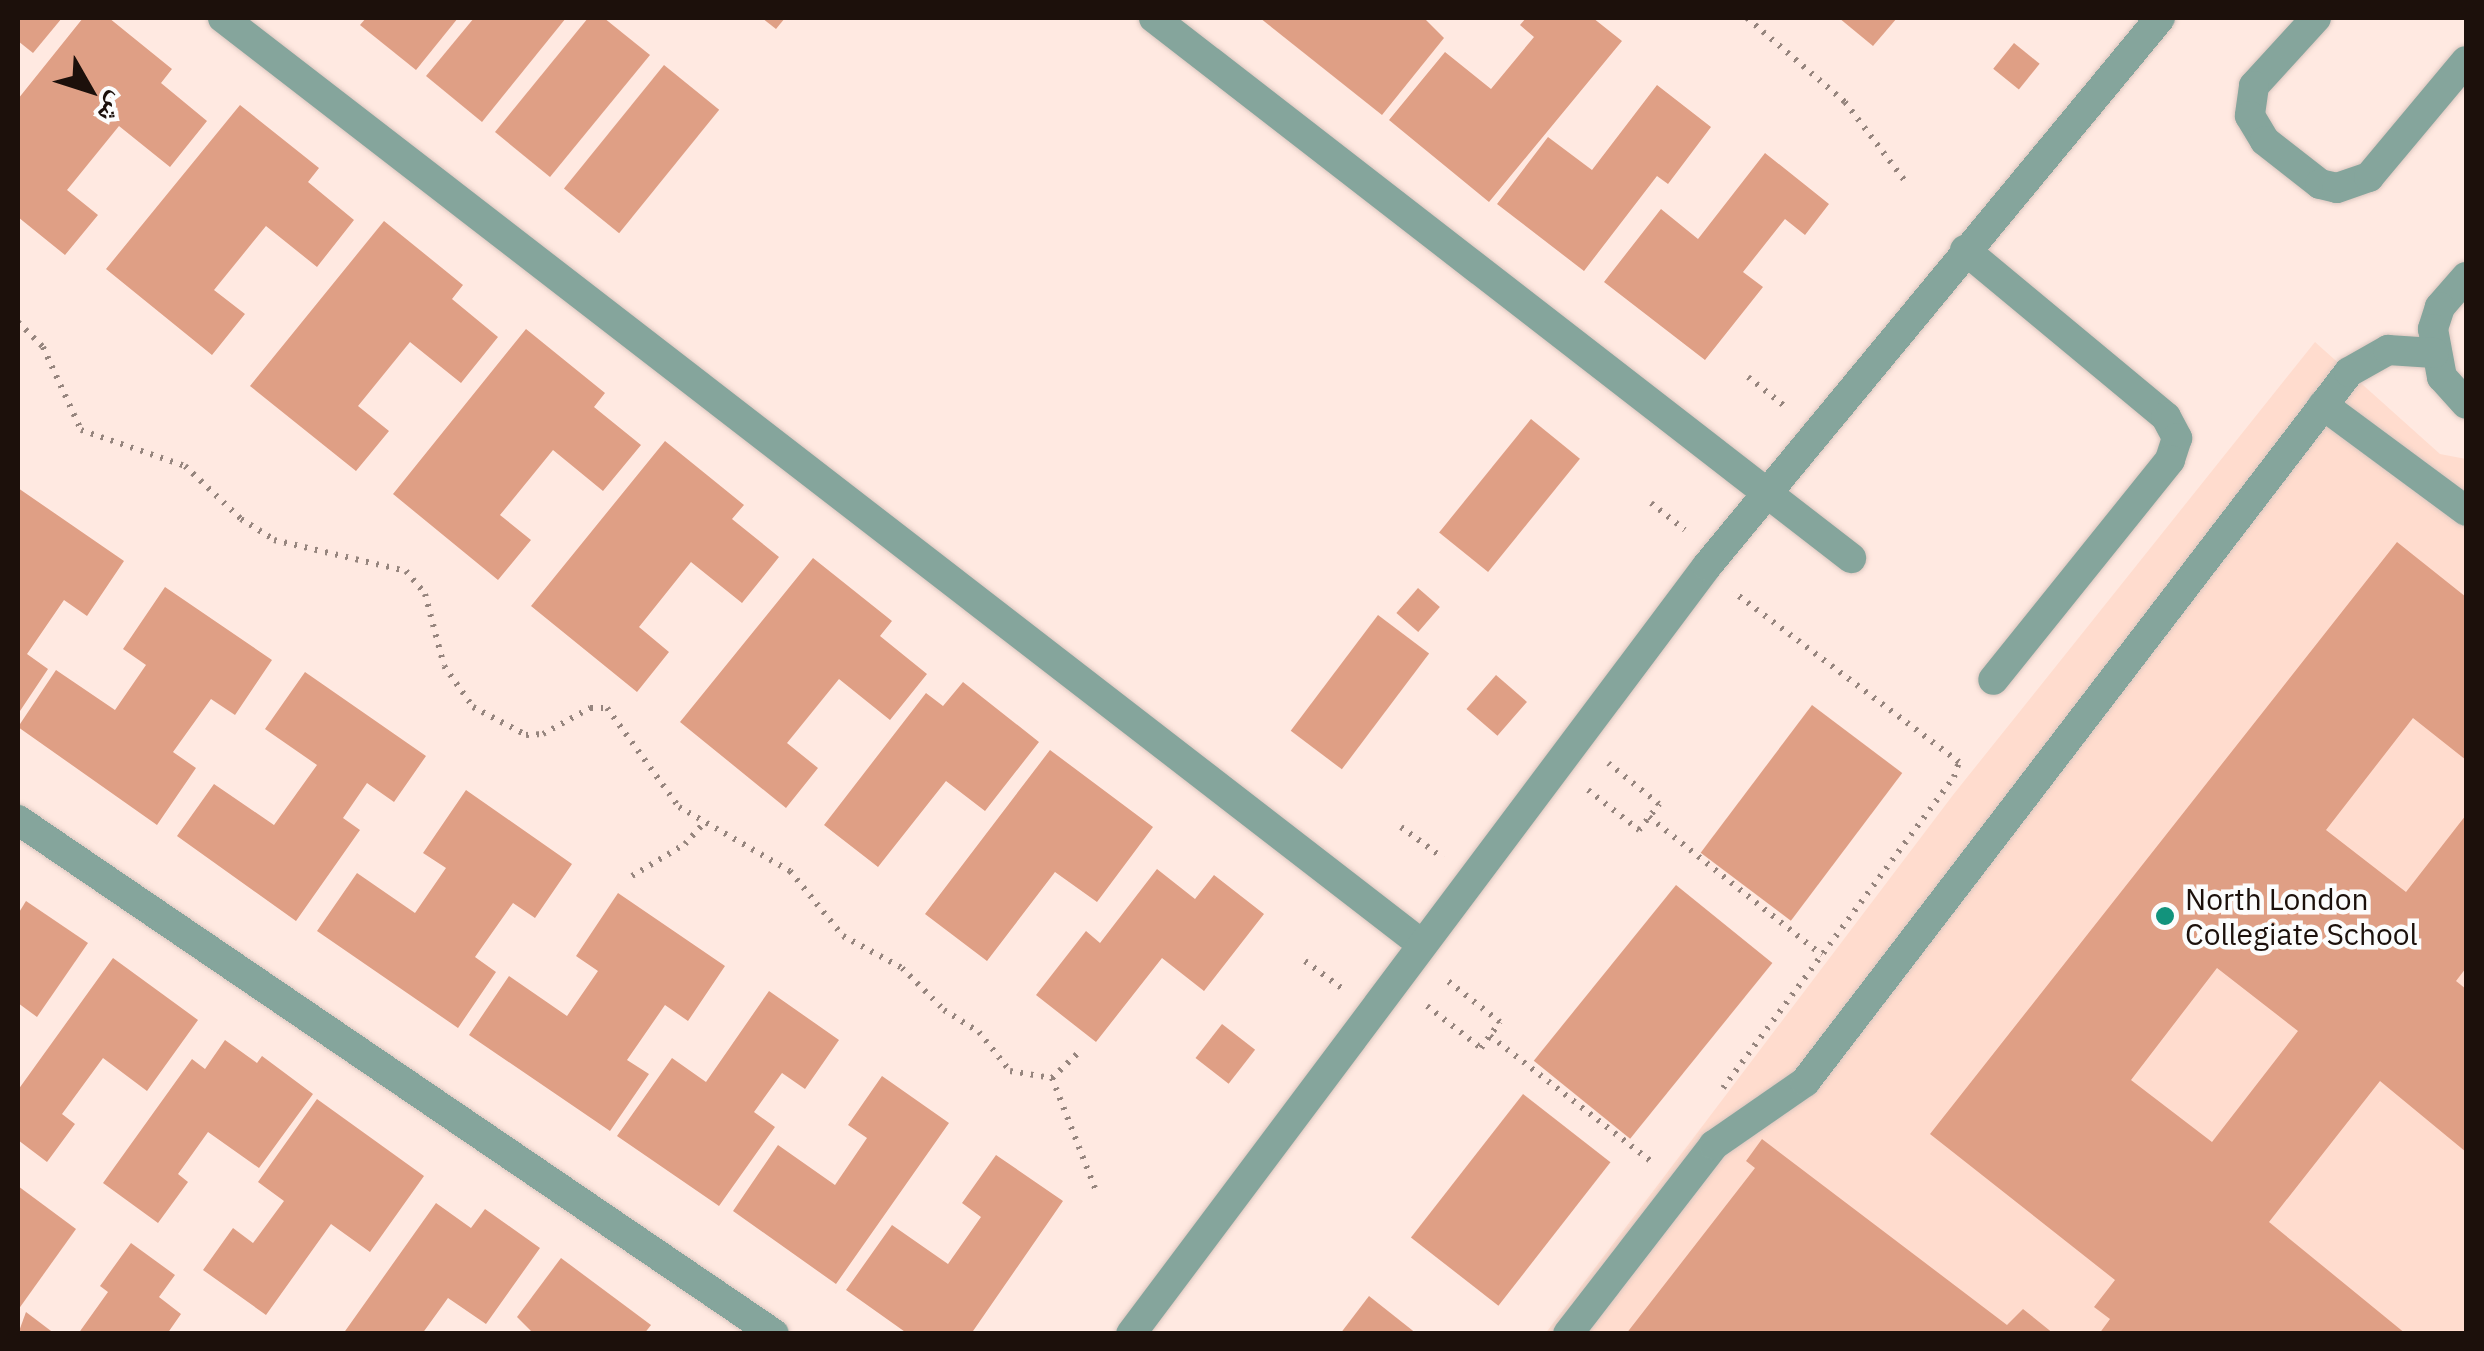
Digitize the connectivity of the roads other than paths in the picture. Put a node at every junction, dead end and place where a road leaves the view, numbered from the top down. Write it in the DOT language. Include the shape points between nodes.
graph roads {
  1 [pos="223,18"];
  2 [pos="1154,18"];
  3 [pos="2160,18"];
  4 [pos="2316,18"];
  5 [pos="2466,62"];
  6 [pos="2466,248"];
  7 [pos="1965,250"];
  8 [pos="2460,282"];
  9 [pos="2434,353"];
  10 [pos="2466,404"];
  11 [pos="2323,405"];
  12 [pos="1766,492"];
  13 [pos="2466,511"];
  14 [pos="1851,558"];
  15 [pos="1993,680"];
  16 [pos="18,820"];
  17 [pos="1415,947"];
  18 [pos="774,1334"];
  19 [pos="1131,1334"];
  20 [pos="1568,1334"];
  1 -- 17 [label="street"];
  2 -- 12 [label="street"];
  3 -- 7 [label="street"];
  4 -- 5 [label="street" via="2254,86 2250,116 2264,141 2320,184 2354,186 2369,177"];
  6 -- 8 [label="street"];
  7 -- 12 [label="street"];
  7 -- 15 [label="street" via="2166,417 2177,438 2170,460"];
  8 -- 9 [label="street" via="2433,330"];
  9 -- 10 [label="street" via="2442,377"];
  9 -- 11 [label="street" via="2388,350 2367,359"];
  11 -- 13 [label="street"];
  11 -- 20 [label="street" via="1805,1082 1714,1145"];
  12 -- 14 [label="street"];
  12 -- 17 [label="street"];
  16 -- 18 [label="street"];
  17 -- 19 [label="street"];
}
